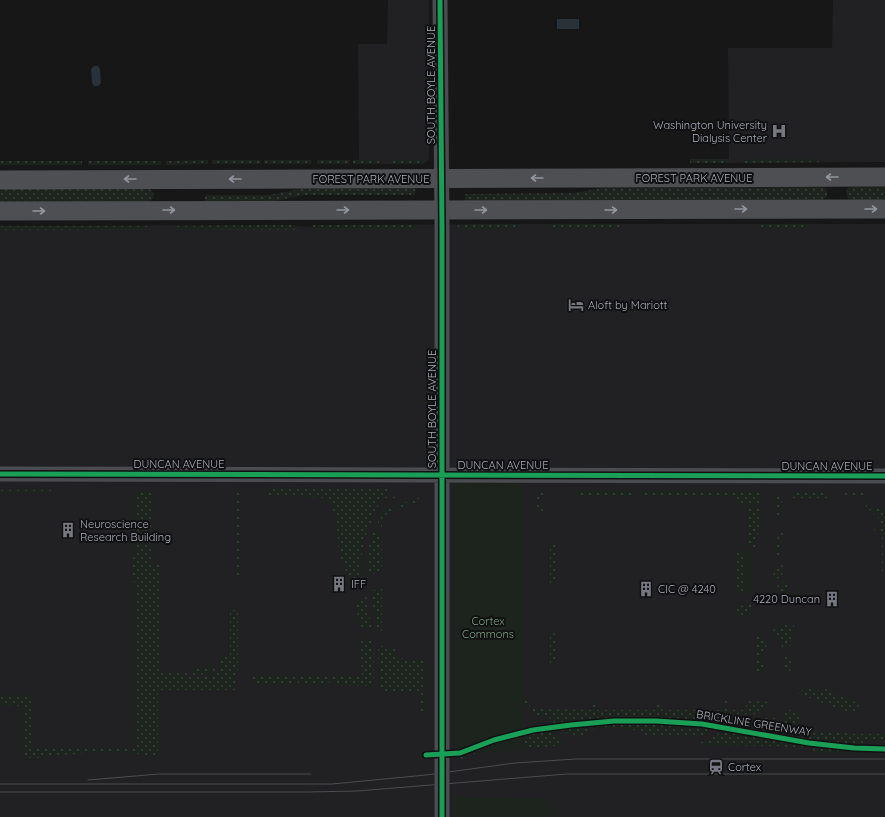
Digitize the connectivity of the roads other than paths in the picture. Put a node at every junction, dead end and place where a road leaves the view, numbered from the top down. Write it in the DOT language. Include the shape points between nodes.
graph roads {
  1 [pos="440,0"];
  2 [pos="885,178"];
  3 [pos="441,179"];
  4 [pos="0,180"];
  5 [pos="885,209"];
  6 [pos="442,210"];
  7 [pos="0,211"];
  8 [pos="0,474"];
  9 [pos="442,475"];
  10 [pos="885,476"];
  11 [pos="442,817"];
  1 -- 3 [label="street, SOUTH BOYLE AVENUE"];
  2 -- 3 [label="main road, FOREST PARK AVENUE, one-way"];
  3 -- 4 [label="main road, FOREST PARK AVENUE, one-way"];
  3 -- 6 [label="street, SOUTH BOYLE AVENUE"];
  6 -- 5 [label="main road, one-way"];
  7 -- 6 [label="main road, one-way"];
  6 -- 9 [label="street, SOUTH BOYLE AVENUE"];
  8 -- 9 [label="street, DUNCAN AVENUE"];
  9 -- 10 [label="street, DUNCAN AVENUE"];
  9 -- 11 [label="street, SOUTH BOYLE AVENUE"];
}
